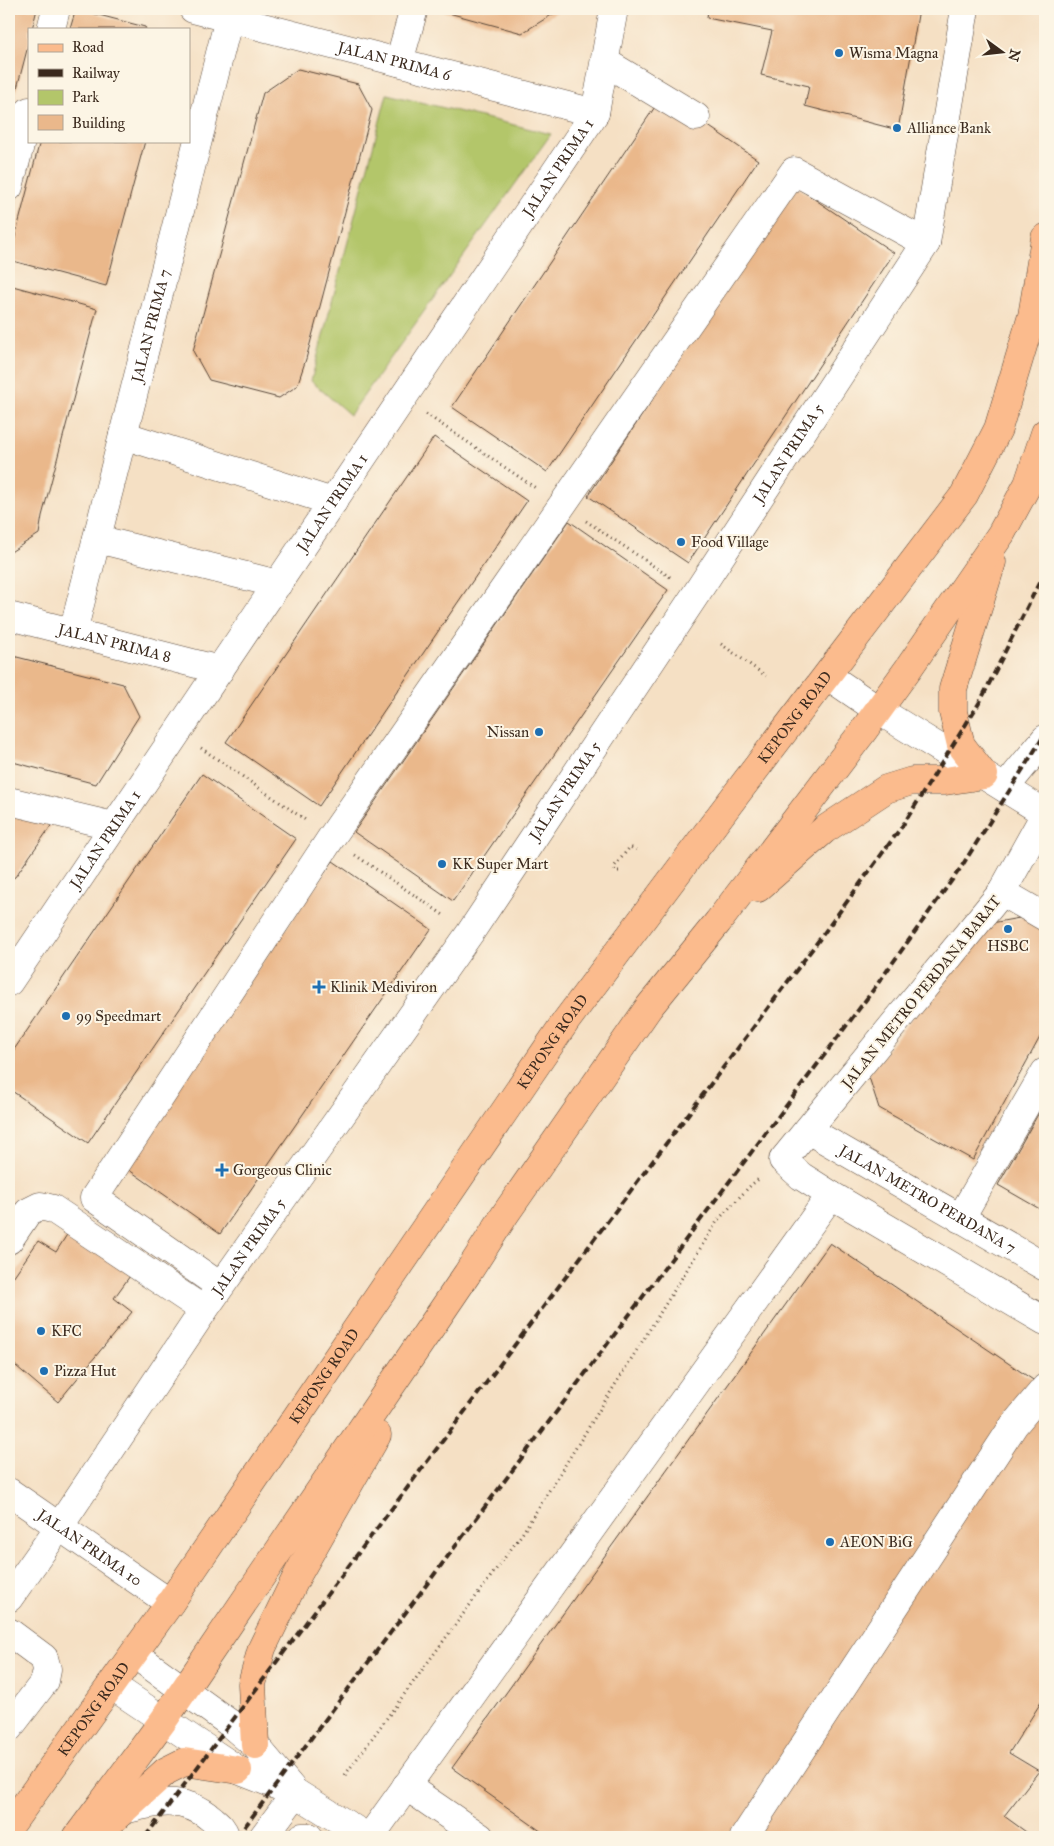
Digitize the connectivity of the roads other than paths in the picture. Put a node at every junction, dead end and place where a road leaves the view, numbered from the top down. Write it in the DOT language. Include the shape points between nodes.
graph roads {
  1 [pos="56,9"];
  2 [pos="193,9"];
  3 [pos="414,9"];
  4 [pos="614,9"];
  5 [pos="965,9"];
  6 [pos="229,18"];
  7 [pos="51,28"];
  8 [pos="399,62"];
  9 [pos="605,62"];
  10 [pos="595,113"];
  11 [pos="28,116"];
  12 [pos="696,118"];
  13 [pos="9,187"];
  14 [pos="1045,238"];
  15 [pos="926,243"];
  16 [pos="1045,433"];
  17 [pos="123,435"];
  18 [pos="332,502"];
  19 [pos="1001,534"];
  20 [pos="97,539"];
  21 [pos="278,584"];
  22 [pos="9,616"];
  23 [pos="72,632"];
  24 [pos="220,670"];
  25 [pos="828,676"];
  26 [pos="878,710"];
  27 [pos="1045,739"];
  28 [pos="994,782"];
  29 [pos="9,801"];
  30 [pos="1045,813"];
  31 [pos="114,826"];
  32 [pos="1002,892"];
  33 [pos="1045,917"];
  34 [pos="718,922"];
  35 [pos="13,968"];
  36 [pos="1042,1086"];
  37 [pos="808,1130"];
  38 [pos="831,1195"];
  39 [pos="960,1219"];
  40 [pos="9,1240"];
  41 [pos="1045,1267"];
  42 [pos="467,1274"];
  43 [pos="220,1286"];
  44 [pos="204,1310"];
  45 [pos="1045,1321"];
  46 [pos="1045,1388"];
  47 [pos="9,1492"];
  48 [pos="59,1527"];
  49 [pos="9,1598"];
  50 [pos="170,1603"];
  51 [pos="9,1632"];
  52 [pos="134,1654"];
  53 [pos="111,1685"];
  54 [pos="184,1689"];
  55 [pos="163,1721"];
  56 [pos="9,1728"];
  57 [pos="255,1745"];
  58 [pos="238,1770"];
  59 [pos="406,1786"];
  60 [pos="296,1793"];
  61 [pos="122,1811"];
  62 [pos="9,1827"];
  63 [pos="78,1837"];
  64 [pos="94,1837"];
  65 [pos="226,1837"];
  66 [pos="263,1837"];
  67 [pos="302,1837"];
  68 [pos="310,1837"];
  69 [pos="369,1837"];
  70 [pos="480,1837"];
  71 [pos="744,1837"];
  1 -- 7 [label="street"];
  2 -- 6 [label="street, JALAN PRIMA 6"];
  3 -- 8 [label="street"];
  4 -- 9 [label="street, JALAN PRIMA 1"];
  5 -- 15 [label="street, JALAN PRIMA 5"];
  6 -- 8 [label="street, JALAN PRIMA 6"];
  6 -- 17 [label="street, JALAN PRIMA 7"];
  8 -- 10 [label="street, JALAN PRIMA 6"];
  9 -- 10 [label="street, JALAN PRIMA 1"];
  9 -- 12 [label="street"];
  10 -- 18 [label="street, JALAN PRIMA 1"];
  11 -- 13 [label="street"];
  14 -- 25 [label="main road, KEPONG ROAD" via="1032,316 998,429 964,495"];
  15 -- 43 [label="street, JALAN PRIMA 5" via="470,933"];
  15 -- 43 [label="street" via="794,171 331,838 94,1198"];
  16 -- 19 [label="main road" via="1028,484"];
  17 -- 18 [label="street"];
  17 -- 20 [label="street, JALAN PRIMA 7"];
  18 -- 21 [label="street, JALAN PRIMA 1"];
  19 -- 26 [label="main road"];
  19 -- 28 [label="main road" via="953,689 953,712 962,745"];
  20 -- 21 [label="street"];
  20 -- 23 [label="street, JALAN PRIMA 7"];
  21 -- 24 [label="street, JALAN PRIMA 1"];
  22 -- 23 [label="street, JALAN PRIMA 8"];
  23 -- 24 [label="street, JALAN PRIMA 8"];
  24 -- 31 [label="street, JALAN PRIMA 1"];
  25 -- 26 [label="street, JALAN METRO PERDANA BARAT"];
  25 -- 50 [label="main road, KEPONG ROAD" via="724,808 566,1021"];
  26 -- 28 [label="street, JALAN METRO PERDANA BARAT"];
  26 -- 34 [label="main road"];
  27 -- 28 [label="street"];
  28 -- 30 [label="street, JALAN METRO PERDANA BARAT"];
  28 -- 34 [label="main road" via="912,781 886,789 824,830"];
  29 -- 31 [label="street"];
  30 -- 32 [label="street, JALAN METRO PERDANA BARAT"];
  31 -- 35 [label="street, JALAN PRIMA 1"];
  32 -- 33 [label="street"];
  32 -- 37 [label="street, JALAN METRO PERDANA BARAT"];
  34 -- 42 [label="main road" via="649,1007"];
  36 -- 39 [label="street"];
  37 -- 38 [label="street, JALAN METRO PERDANA BARAT" via="783,1160"];
  37 -- 39 [label="street, JALAN METRO PERDANA 7"];
  38 -- 45 [label="street"];
  38 -- 59 [label="street"];
  39 -- 41 [label="street, JALAN METRO PERDANA 7"];
  40 -- 44 [label="street" via="28,1212 40,1206 53,1209"];
  42 -- 54 [label="main road"];
  42 -- 57 [label="main road" via="298,1574 262,1648 252,1684"];
  43 -- 44 [label="street, JALAN PRIMA 5"];
  44 -- 48 [label="street, JALAN PRIMA 5"];
  46 -- 71 [label="street" via="1014,1425"];
  47 -- 48 [label="street, JALAN PRIMA 10"];
  48 -- 49 [label="street, JALAN PRIMA 5"];
  48 -- 50 [label="street, JALAN PRIMA 10"];
  50 -- 52 [label="main road, KEPONG ROAD"];
  51 -- 56 [label="street" via="44,1658 48,1669 46,1681"];
  52 -- 53 [label="main road, KEPONG ROAD"];
  52 -- 54 [label="street"];
  53 -- 55 [label="street"];
  53 -- 62 [label="main road, KEPONG ROAD"];
  54 -- 55 [label="main road"];
  54 -- 57 [label="street"];
  55 -- 58 [label="street"];
  55 -- 63 [label="main road"];
  57 -- 60 [label="street"];
  58 -- 60 [label="street"];
  58 -- 61 [label="main road" via="184,1762 166,1771"];
  59 -- 69 [label="street"];
  59 -- 70 [label="street"];
  60 -- 66 [label="street"];
  60 -- 69 [label="street"];
  61 -- 64 [label="main road"];
  61 -- 65 [label="street" via="151,1803 181,1803 203,1811 223,1828"];
  67 -- 68 [label="street"];
}
